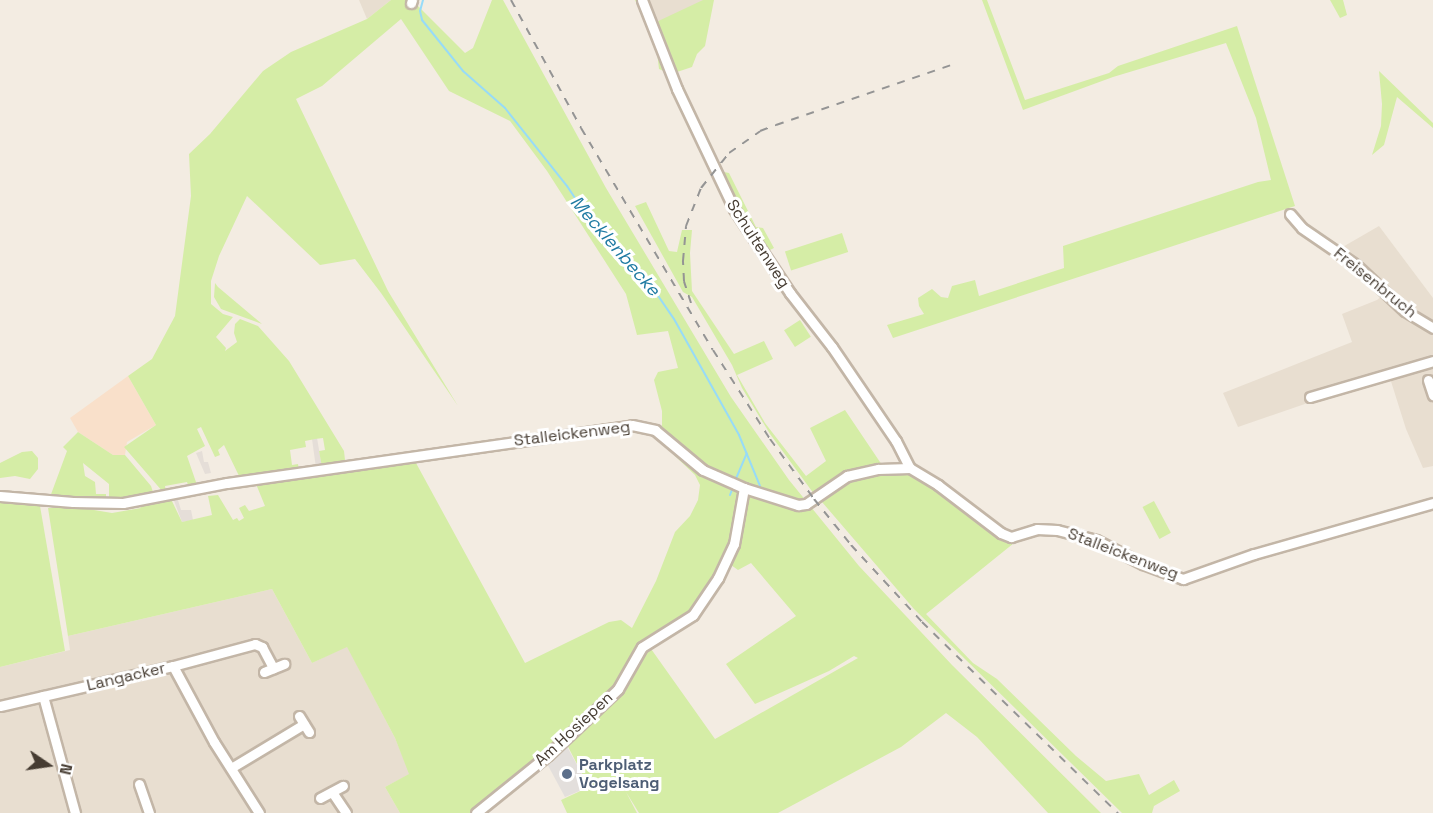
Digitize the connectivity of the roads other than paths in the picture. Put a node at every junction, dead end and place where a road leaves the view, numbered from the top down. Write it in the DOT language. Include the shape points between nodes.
graph roads {
  1 [pos="642,0"];
  2 [pos="1290,214"];
  3 [pos="1433,328"];
  4 [pos="1433,361"];
  5 [pos="1428,380"];
  6 [pos="1433,394"];
  7 [pos="1310,397"];
  8 [pos="910,468"];
  9 [pos="737,485"];
  10 [pos="0,496"];
  11 [pos="1433,503"];
  12 [pos="256,633"];
  13 [pos="257,644"];
  14 [pos="284,664"];
  15 [pos="173,666"];
  16 [pos="43,696"];
  17 [pos="0,706"];
  18 [pos="304,724"];
  19 [pos="231,768"];
  20 [pos="140,783"];
  21 [pos="344,786"];
  22 [pos="332,792"];
  23 [pos="320,798"];
  24 [pos="75,813"];
  25 [pos="149,813"];
  26 [pos="259,813"];
  27 [pos="346,813"];
  28 [pos="477,813"];
  1 -- 8 [label="street, Schultenweg" via="674,81 734,209 896,441"];
  2 -- 3 [label="street, Freisenbruch" via="1302,228 1356,265 1405,311"];
  4 -- 7 [label="street"];
  5 -- 6 [label="street"];
  8 -- 9 [label="street, Stalleickenweg" via="878,469 847,476 803,505"];
  8 -- 11 [label="street, Stalleickenweg" via="938,484 1001,533 1011,537 1037,529 1057,530 1096,540 1183,579 1254,554"];
  9 -- 10 [label="street, Stalleickenweg" via="703,470 655,430 632,425 227,483 123,503"];
  9 -- 28 [label="street, Am Hosiepen" via="734,544 718,578 693,615 642,647 618,689 548,755"];
  12 -- 13 [label="street"];
  13 -- 14 [label="street" via="262,647 269,670"];
  13 -- 15 [label="street"];
  15 -- 16 [label="street, Langacker"];
  15 -- 19 [label="street, Langacker"];
  16 -- 17 [label="street, Langacker"];
  16 -- 24 [label="street"];
  18 -- 19 [label="street"];
  19 -- 26 [label="street, Langacker"];
  20 -- 25 [label="street"];
  21 -- 22 [label="street"];
  22 -- 23 [label="street"];
  22 -- 27 [label="street"];
}
